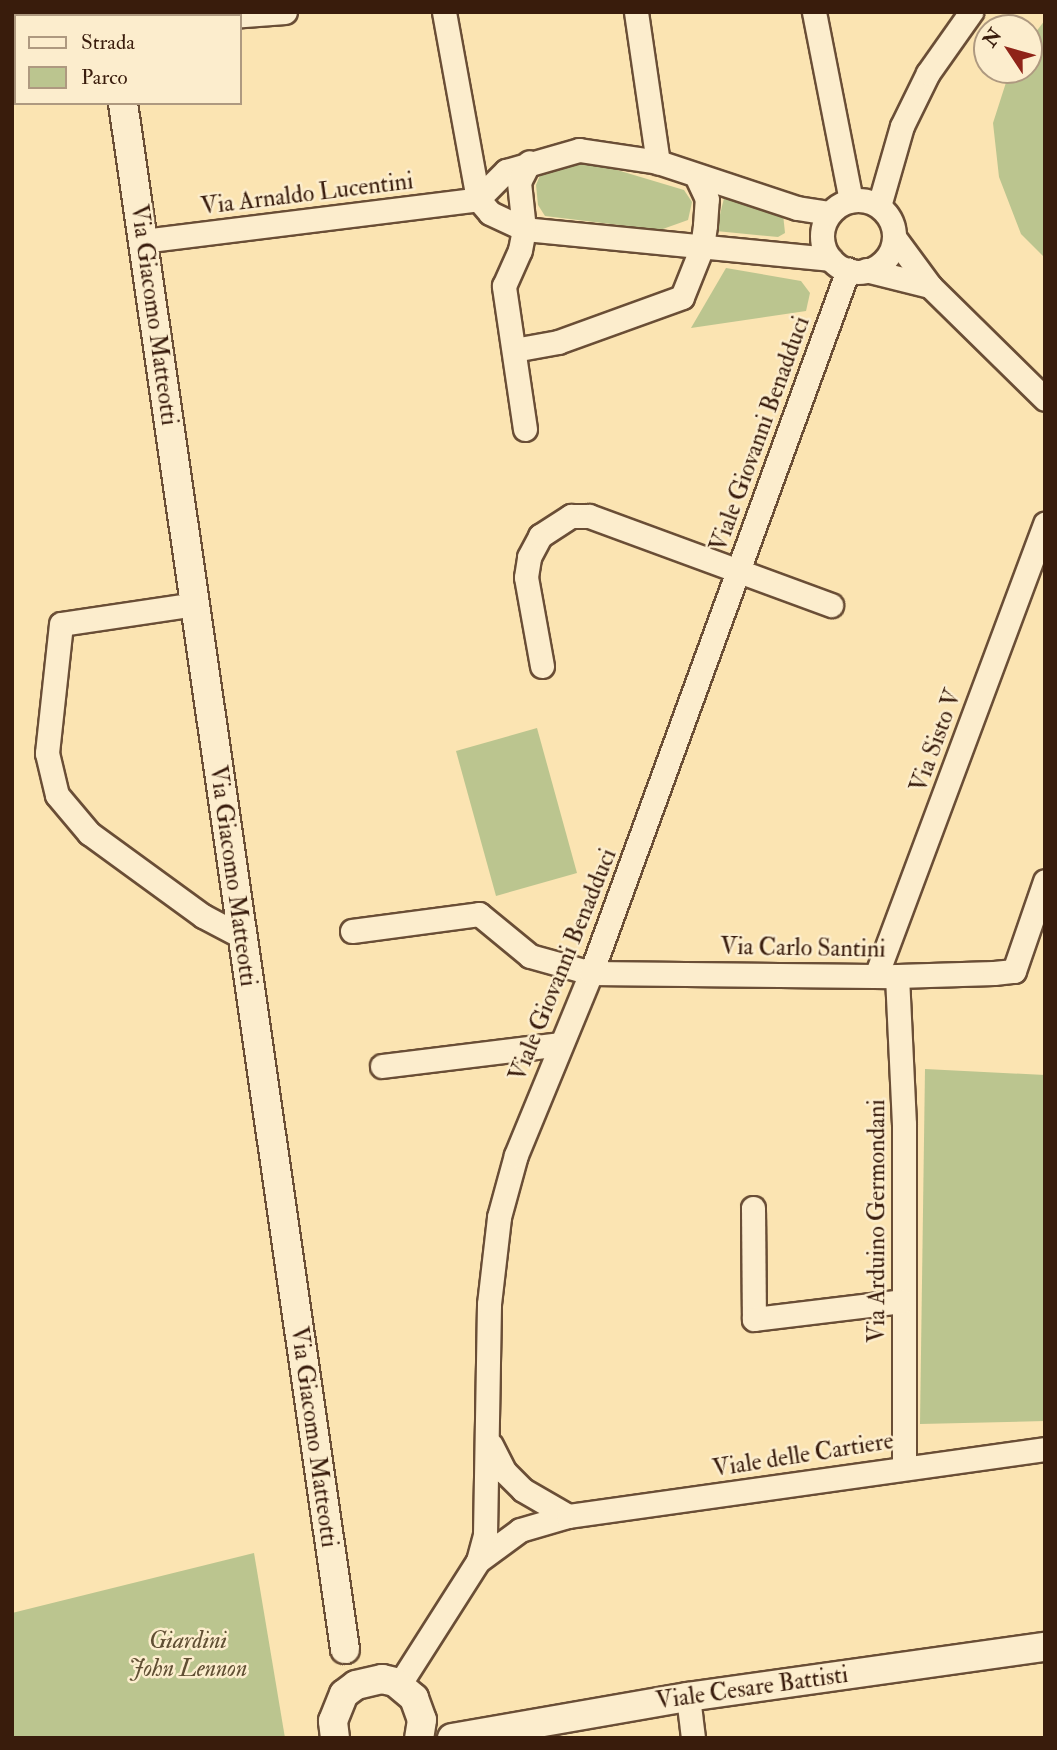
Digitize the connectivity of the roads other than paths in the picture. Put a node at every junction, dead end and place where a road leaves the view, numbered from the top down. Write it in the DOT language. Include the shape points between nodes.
graph roads {
  1 [pos="285,12"];
  2 [pos="444,12"];
  3 [pos="636,12"];
  4 [pos="814,12"];
  5 [pos="971,12"];
  6 [pos="237,14"];
  7 [pos="123,105"];
  8 [pos="529,162"];
  9 [pos="658,162"];
  10 [pos="696,178"];
  11 [pos="478,199"];
  12 [pos="863,202"];
  13 [pos="830,213"];
  14 [pos="524,229"];
  15 [pos="894,237"];
  16 [pos="143,241"];
  17 [pos="702,247"];
  18 [pos="848,267"];
  19 [pos="930,286"];
  20 [pos="514,350"];
  21 [pos="1045,399"];
  22 [pos="525,429"];
  23 [pos="1045,523"];
  24 [pos="738,570"];
  25 [pos="195,604"];
  26 [pos="831,605"];
  27 [pos="542,666"];
  28 [pos="1045,881"];
  29 [pos="352,931"];
  30 [pos="241,936"];
  31 [pos="592,973"];
  32 [pos="887,976"];
  33 [pos="560,1044"];
  34 [pos="382,1066"];
  35 [pos="753,1208"];
  36 [pos="903,1301"];
  37 [pos="489,1443"];
  38 [pos="1045,1449"];
  39 [pos="904,1466"];
  40 [pos="568,1516"];
  41 [pos="478,1561"];
  42 [pos="1045,1647"];
  43 [pos="345,1649"];
  44 [pos="369,1680"];
  45 [pos="399,1685"];
  46 [pos="344,1694"];
  47 [pos="688,1697"];
  48 [pos="419,1707"];
  49 [pos="328,1732"];
  50 [pos="456,1737"];
  51 [pos="419,1738"];
  52 [pos="693,1738"];
  1 -- 6 [label="street"];
  2 -- 11 [label="street"];
  3 -- 9 [label="street"];
  4 -- 12 [label="street"];
  5 -- 12 [label="street" via="928,73 888,164"];
  7 -- 16 [label="street, Via Giacomo Matteotti"];
  8 -- 9 [label="street" via="579,150"];
  8 -- 11 [label="street" via="492,181"];
  8 -- 14 [label="street" via="519,182"];
  9 -- 10 [label="street"];
  10 -- 13 [label="street" via="797,208"];
  10 -- 17 [label="street" via="707,199"];
  11 -- 14 [label="street" via="490,213"];
  11 -- 16 [label="street, Via Arnaldo Lucentini"];
  12 -- 13 [label="street"];
  12 -- 15 [label="street" via="889,217"];
  13 -- 18 [label="street" via="822,231"];
  14 -- 17 [label="street"];
  14 -- 20 [label="street" via="504,286"];
  15 -- 18 [label="street" via="886,258"];
  15 -- 19 [label="street"];
  16 -- 25 [label="street, Via Giacomo Matteotti"];
  17 -- 18 [label="street"];
  17 -- 20 [label="street" via="682,297 558,342"];
  18 -- 19 [label="street"];
  18 -- 24 [label="street, Viale Giovanni Benadduci"];
  19 -- 21 [label="street"];
  20 -- 22 [label="street"];
  23 -- 32 [label="street, Via Sisto V"];
  24 -- 26 [label="street"];
  24 -- 27 [label="street" via="589,516 557,522 540,536 526,577"];
  24 -- 31 [label="street, Viale Giovanni Benadduci"];
  25 -- 30 [label="street, Via Giacomo Matteotti"];
  25 -- 30 [label="street" via="61,624 47,753 57,795 89,833 203,916"];
  28 -- 32 [label="street, Via Carlo Santini" via="1014,971"];
  29 -- 31 [label="street, Via Carlo Santini" via="479,914 530,956"];
  30 -- 43 [label="street, Via Giacomo Matteotti"];
  31 -- 32 [label="street, Via Carlo Santini"];
  31 -- 33 [label="street, Viale Giovanni Benadduci"];
  32 -- 36 [label="street, Via Arduino Germondani" via="904,1124"];
  33 -- 34 [label="street"];
  33 -- 37 [label="street, Viale Giovanni Benadduci" via="516,1155 499,1217 489,1304"];
  35 -- 36 [label="street" via="754,1319"];
  36 -- 39 [label="street, Via Arduino Germondani"];
  37 -- 40 [label="street" via="505,1472 523,1490"];
  37 -- 41 [label="street, Viale Giovanni Benadduci" via="485,1534"];
  38 -- 39 [label="street, Viale delle Cartiere"];
  39 -- 40 [label="street, Viale delle Cartiere"];
  40 -- 41 [label="street, Viale delle Cartiere" via="520,1530"];
  41 -- 45 [label="street, Viale Giovanni Benadduci"];
  42 -- 47 [label="street, Viale Cesare Battisti"];
  43 -- 44 [label="street, Via Giacomo Matteotti"];
  43 -- 46 [label="street, Via Giacomo Matteotti"];
  44 -- 45 [label="street"];
  44 -- 46 [label="street"];
  45 -- 48 [label="street, Viale Cesare Battisti"];
  46 -- 49 [label="street"];
  47 -- 50 [label="street, Viale Cesare Battisti"];
  47 -- 52 [label="street"];
  48 -- 50 [label="street, Viale Cesare Battisti"];
  48 -- 51 [label="street"];
}
